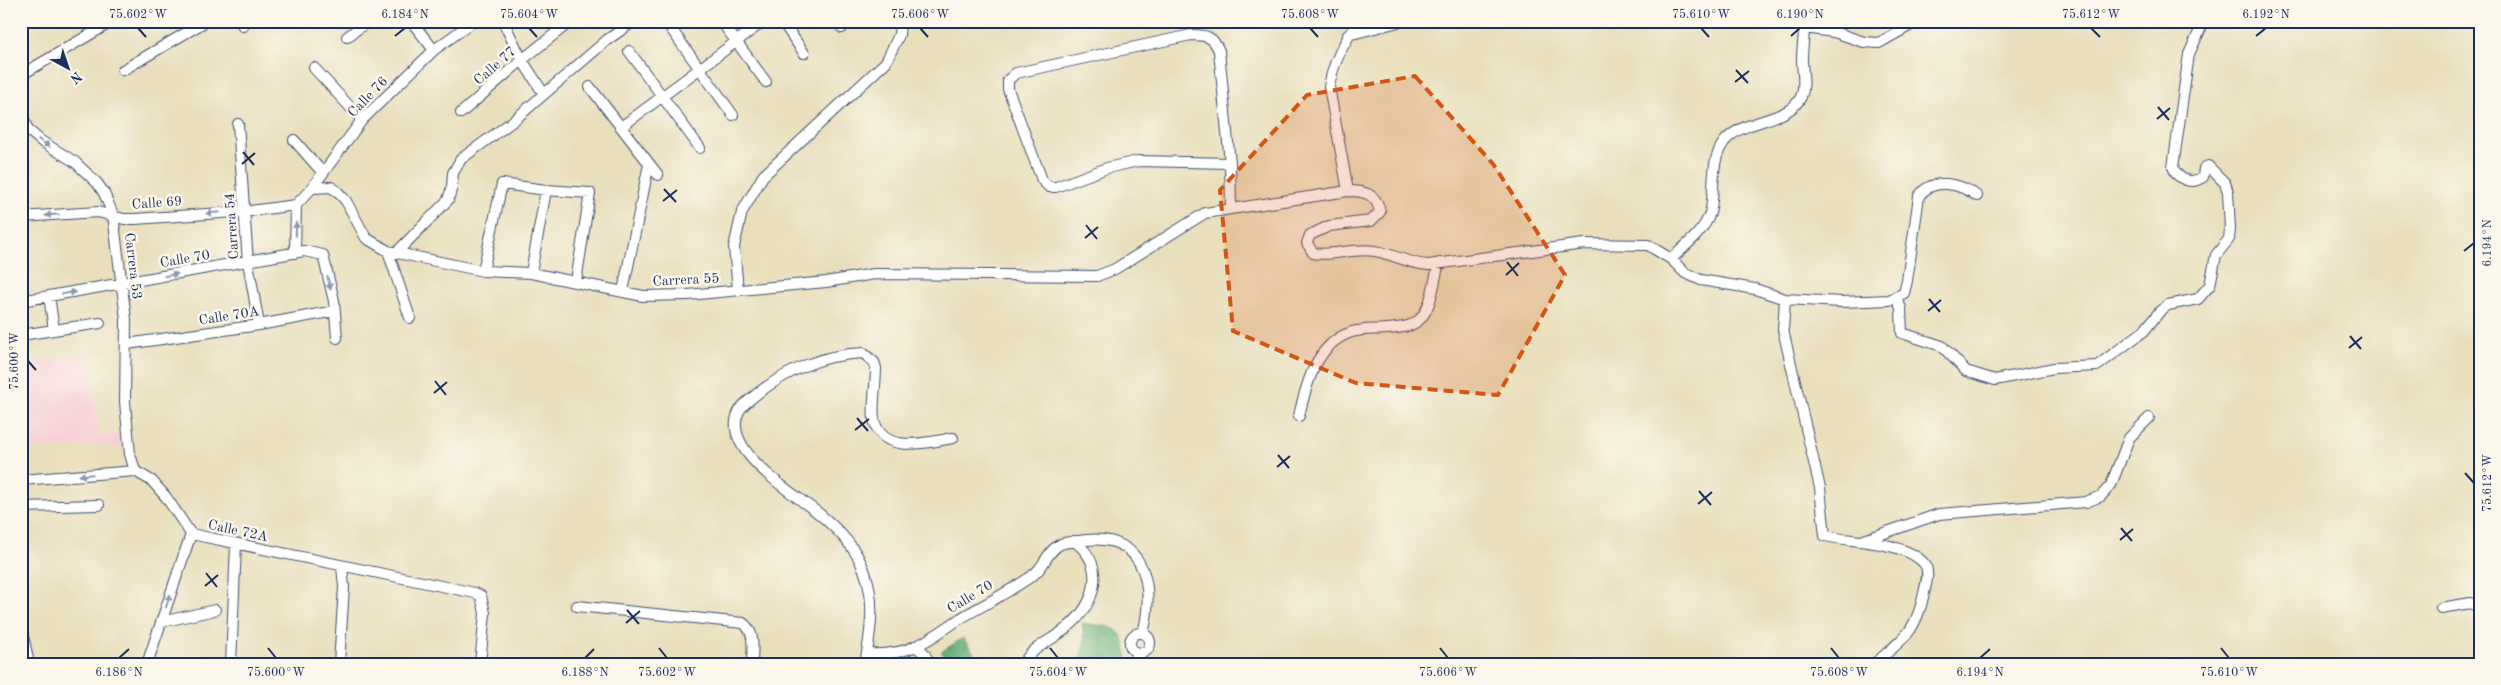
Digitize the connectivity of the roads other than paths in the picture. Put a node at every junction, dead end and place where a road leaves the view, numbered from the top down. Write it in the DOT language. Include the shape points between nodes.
graph roads {
  1 [pos="114,21"];
  2 [pos="206,21"];
  3 [pos="368,21"];
  4 [pos="411,21"];
  5 [pos="474,21"];
  6 [pos="503,21"];
  7 [pos="571,21"];
  8 [pos="634,21"];
  9 [pos="720,21"];
  10 [pos="764,21"];
  11 [pos="782,21"];
  12 [pos="900,21"];
  13 [pos="1358,21"];
  14 [pos="1402,21"];
  15 [pos="1918,21"];
  16 [pos="2204,21"];
  17 [pos="1804,25"];
  18 [pos="669,26"];
  19 [pos="1348,36"];
  20 [pos="347,37"];
  21 [pos="736,42"];
  22 [pos="434,50"];
  23 [pos="628,51"];
  24 [pos="804,53"];
  25 [pos="522,60"];
  26 [pos="314,68"];
  27 [pos="700,69"];
  28 [pos="123,70"];
  29 [pos="21,75"];
  30 [pos="766,82"];
  31 [pos="590,87"];
  32 [pos="544,94"];
  33 [pos="662,96"];
  34 [pos="21,103"];
  35 [pos="461,113"];
  36 [pos="733,115"];
  37 [pos="362,120"];
  38 [pos="238,124"];
  39 [pos="620,127"];
  40 [pos="294,140"];
  41 [pos="700,148"];
  42 [pos="1230,163"];
  43 [pos="649,164"];
  44 [pos="323,173"];
  45 [pos="658,175"];
  46 [pos="312,188"];
  47 [pos="546,190"];
  48 [pos="1348,191"];
  49 [pos="1977,196"];
  50 [pos="296,205"];
  51 [pos="1231,207"];
  52 [pos="245,210"];
  53 [pos="113,215"];
  54 [pos="21,217"];
  55 [pos="392,252"];
  56 [pos="295,253"];
  57 [pos="1671,259"];
  58 [pos="248,262"];
  59 [pos="1439,263"];
  60 [pos="483,270"];
  61 [pos="532,274"];
  62 [pos="576,281"];
  63 [pos="123,284"];
  64 [pos="738,290"];
  65 [pos="623,291"];
  66 [pos="49,296"];
  67 [pos="1896,298"];
  68 [pos="1785,299"];
  69 [pos="21,301"];
  70 [pos="335,311"];
  71 [pos="410,318"];
  72 [pos="100,323"];
  73 [pos="259,325"];
  74 [pos="54,330"];
  75 [pos="21,335"];
  76 [pos="337,338"];
  77 [pos="127,344"];
  78 [pos="1299,416"];
  79 [pos="2149,418"];
  80 [pos="953,438"];
  81 [pos="135,471"];
  82 [pos="21,480"];
  83 [pos="99,505"];
  84 [pos="21,507"];
  85 [pos="191,534"];
  86 [pos="1863,540"];
  87 [pos="1074,541"];
  88 [pos="236,544"];
  89 [pos="342,567"];
  90 [pos="577,606"];
  91 [pos="2440,608"];
  92 [pos="2480,608"];
  93 [pos="215,610"];
  94 [pos="162,622"];
  95 [pos="22,635"];
  96 [pos="915,646"];
  97 [pos="866,659"];
  98 [pos="28,664"];
  99 [pos="147,664"];
  100 [pos="231,664"];
  101 [pos="338,664"];
  102 [pos="480,664"];
  103 [pos="752,664"];
  104 [pos="930,664"];
  105 [pos="1023,664"];
  106 [pos="1133,664"];
  107 [pos="1874,664"];
  1 -- 29 [label="street"];
  2 -- 28 [label="street"];
  3 -- 20 [label="street"];
  4 -- 22 [label="street"];
  5 -- 22 [label="street, Calle 76"];
  6 -- 25 [label="street"];
  7 -- 25 [label="street, Calle 77"];
  8 -- 32 [label="street"];
  9 -- 21 [label="street"];
  10 -- 21 [label="street"];
  11 -- 24 [label="street"];
  12 -- 64 [label="street" via="899,35 886,62 763,176 742,212 734,247"];
  13 -- 19 [label="street"];
  14 -- 19 [label="street"];
  15 -- 17 [label="street" via="1879,43 1864,42"];
  16 -- 67 [label="street" via="2189,54 2173,167 2176,176 2188,180 2203,177 2204,168 2208,166 2226,183 2230,229 2229,239 2216,255 2210,286 2198,299 2168,305 2160,310 2144,330 2097,366 2054,368 1995,380 1966,370 1942,346 1902,333 1901,308"];
  17 -- 57 [label="street" via="1802,95 1788,111 1741,128 1723,143 1716,157 1710,214 1702,228"];
  18 -- 27 [label="street"];
  19 -- 48 [label="street" via="1335,62 1329,86"];
  21 -- 27 [label="street"];
  21 -- 30 [label="street"];
  22 -- 37 [label="street, Calle 76"];
  23 -- 33 [label="street"];
  25 -- 32 [label="street"];
  25 -- 35 [label="street, Calle 77"];
  26 -- 37 [label="street"];
  27 -- 33 [label="street"];
  27 -- 36 [label="street"];
  31 -- 39 [label="street"];
  32 -- 55 [label="street" via="461,159 448,200"];
  33 -- 39 [label="street"];
  33 -- 41 [label="street"];
  34 -- 53 [label="street, Carrera 53, one-way" via="28,130 41,142 75,162 97,183"];
  37 -- 44 [label="street, Calle 76"];
  38 -- 52 [label="street, Carrera 54"];
  39 -- 43 [label="street"];
  40 -- 44 [label="street"];
  42 -- 42 [label="street" via="1138,161 1049,187 1042,180 1008,89 1008,80 1016,74 1172,39 1208,36 1219,51"];
  42 -- 51 [label="street"];
  43 -- 45 [label="street"];
  43 -- 65 [label="street"];
  44 -- 46 [label="street, Calle 76"];
  46 -- 50 [label="street, Calle 76"];
  46 -- 55 [label="street, Carrera 55" via="331,187 337,191 366,238"];
  47 -- 60 [label="street" via="502,184"];
  47 -- 61 [label="street"];
  47 -- 62 [label="street" via="590,192"];
  48 -- 51 [label="street"];
  48 -- 59 [label="street" via="1367,192 1376,199 1380,212 1371,222 1329,226 1310,235 1307,243 1313,253 1374,250 1415,264"];
  49 -- 67 [label="street" via="1953,184 1924,188 1919,196 1904,294"];
  50 -- 52 [label="street, Calle 69"];
  56 -- 50 [label="street, one-way"];
  51 -- 64 [label="street, Carrera 55" via="1205,212 1115,269 1097,276 874,274"];
  52 -- 53 [label="street, Calle 69, one-way" via="135,219"];
  52 -- 58 [label="street, Carrera 54"];
  53 -- 54 [label="street, Calle 69, one-way" via="91,212"];
  53 -- 63 [label="street, Carrera 53"];
  55 -- 60 [label="street, Carrera 55"];
  55 -- 71 [label="street"];
  56 -- 58 [label="street, Calle 70"];
  56 -- 70 [label="street, Calle 70, one-way" via="304,251 323,255"];
  57 -- 59 [label="street" via="1648,245 1584,244"];
  57 -- 68 [label="street" via="1685,273 1701,280 1755,289"];
  63 -- 58 [label="street, Calle 70, one-way"];
  58 -- 73 [label="street, Carrera 54"];
  59 -- 78 [label="street" via="1426,310 1412,325 1353,332 1333,343 1319,359 1307,383"];
  60 -- 61 [label="street, Carrera 55"];
  61 -- 62 [label="street, Carrera 55"];
  62 -- 65 [label="street, Carrera 55"];
  66 -- 63 [label="street, Calle 70, one-way"];
  63 -- 77 [label="street, Carrera 53"];
  64 -- 65 [label="street, Carrera 55" via="643,296"];
  66 -- 69 [label="street, Calle 70"];
  66 -- 74 [label="street"];
  67 -- 68 [label="street" via="1842,302"];
  68 -- 86 [label="street" via="1783,330 1820,488 1824,536"];
  70 -- 73 [label="street, Calle 70A"];
  70 -- 76 [label="street"];
  72 -- 74 [label="street"];
  73 -- 77 [label="street, Calle 70A"];
  74 -- 75 [label="street"];
  77 -- 81 [label="street, Carrera 53" via="125,402 130,454"];
  79 -- 86 [label="street" via="2129,438 2111,485 2101,496 2086,502 1939,514"];
  80 -- 97 [label="street" via="908,445 885,436 874,417 876,368 874,362 862,353 823,359 799,367 756,395 739,413 738,433 757,466 834,526 858,556 872,597 872,624"];
  81 -- 82 [label="street, one-way"];
  81 -- 85 [label="street, Calle 72A" via="152,481"];
  83 -- 84 [label="street"];
  85 -- 88 [label="street, Calle 72A"];
  94 -- 85 [label="street, one-way"];
  86 -- 107 [label="street" via="1918,558 1928,571 1920,614 1914,626 1904,639"];
  87 -- 96 [label="street, Calle 70" via="1052,550 1034,574"];
  87 -- 105 [label="street" via="1089,556 1095,571 1095,582 1087,605 1068,627 1034,649"];
  87 -- 106 [label="street" via="1117,542 1128,548 1146,576 1148,611 1143,633 1130,640 1130,645 1137,652"];
  88 -- 89 [label="street, Calle 72A"];
  88 -- 100 [label="street"];
  89 -- 101 [label="street" via="344,586"];
  89 -- 102 [label="street, Calle 72A" via="481,596 485,614"];
  90 -- 103 [label="street" via="743,623 752,633"];
  91 -- 92 [label="street" via="2470,603"];
  93 -- 94 [label="street"];
  94 -- 99 [label="street"];
  95 -- 98 [label="main road"];
  96 -- 97 [label="street, Calle 70"];
  96 -- 104 [label="street"];
}
